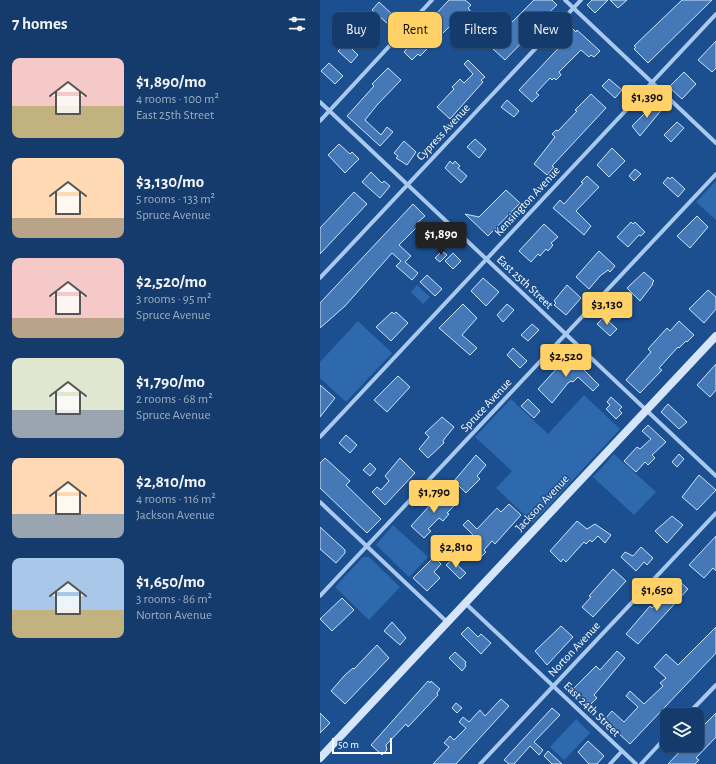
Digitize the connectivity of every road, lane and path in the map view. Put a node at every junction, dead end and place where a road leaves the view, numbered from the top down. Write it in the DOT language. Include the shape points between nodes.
graph roads {
  1 [pos="432,0"];
  2 [pos="565,0"];
  3 [pos="581,0"];
  4 [pos="573,8"];
  5 [pos="716,14"];
  6 [pos="652,82"];
  7 [pos="320,102"];
  8 [pos="329,111"];
  9 [pos="320,121"];
  10 [pos="716,143"];
  11 [pos="716,174"];
  12 [pos="408,185"];
  13 [pos="486,260"];
  14 [pos="320,278"];
  15 [pos="565,334"];
  16 [pos="716,336"];
  17 [pos="646,411"];
  18 [pos="320,437"];
  19 [pos="716,476"];
  20 [pos="320,502"];
  21 [pos="716,513"];
  22 [pos="367,546"];
  23 [pos="320,596"];
  24 [pos="465,603"];
  25 [pos="447,622"];
  26 [pos="716,685"];
  27 [pos="554,686"];
  28 [pos="694,708"];
  29 [pos="660,744"];
  30 [pos="622,751"];
  31 [pos="320,758"];
  32 [pos="480,764"];
  33 [pos="610,764"];
  34 [pos="636,764"];
  35 [pos="641,764"];
  1 -- 8 [label="street"];
  2 -- 4 [label="street"];
  3 -- 4 [label="street, Cypress Avenue"];
  4 -- 6 [label="street"];
  4 -- 12 [label="street, Cypress Avenue"];
  5 -- 6 [label="street, Kensington Avenue"];
  6 -- 10 [label="street"];
  6 -- 13 [label="street, Kensington Avenue"];
  7 -- 8 [label="street, East 25th Street"];
  8 -- 9 [label="street"];
  8 -- 12 [label="street, East 25th Street"];
  11 -- 15 [label="street, Spruce Avenue"];
  12 -- 13 [label="street, East 25th Street"];
  12 -- 14 [label="street, Cypress Avenue"];
  13 -- 15 [label="street, East 25th Street"];
  13 -- 18 [label="street, Kensington Avenue"];
  15 -- 17 [label="street, East 25th Street"];
  15 -- 22 [label="street, Spruce Avenue"];
  16 -- 17 [label="street, Jackson Avenue"];
  17 -- 19 [label="street, East 25th Street"];
  17 -- 24 [label="street, Jackson Avenue"];
  20 -- 22 [label="street"];
  21 -- 27 [label="street, Norton Avenue"];
  22 -- 23 [label="street, Spruce Avenue"];
  22 -- 25 [label="street"];
  24 -- 25 [label="street, Jackson Avenue"];
  24 -- 27 [label="street, East 24th Street"];
  25 -- 31 [label="street, Jackson Avenue"];
  26 -- 28 [label="street"];
  27 -- 30 [label="street, East 24th Street"];
  27 -- 32 [label="street, Norton Avenue"];
  29 -- 35 [label="street"];
  30 -- 33 [label="street"];
  30 -- 34 [label="street, East 24th Street"];
}
